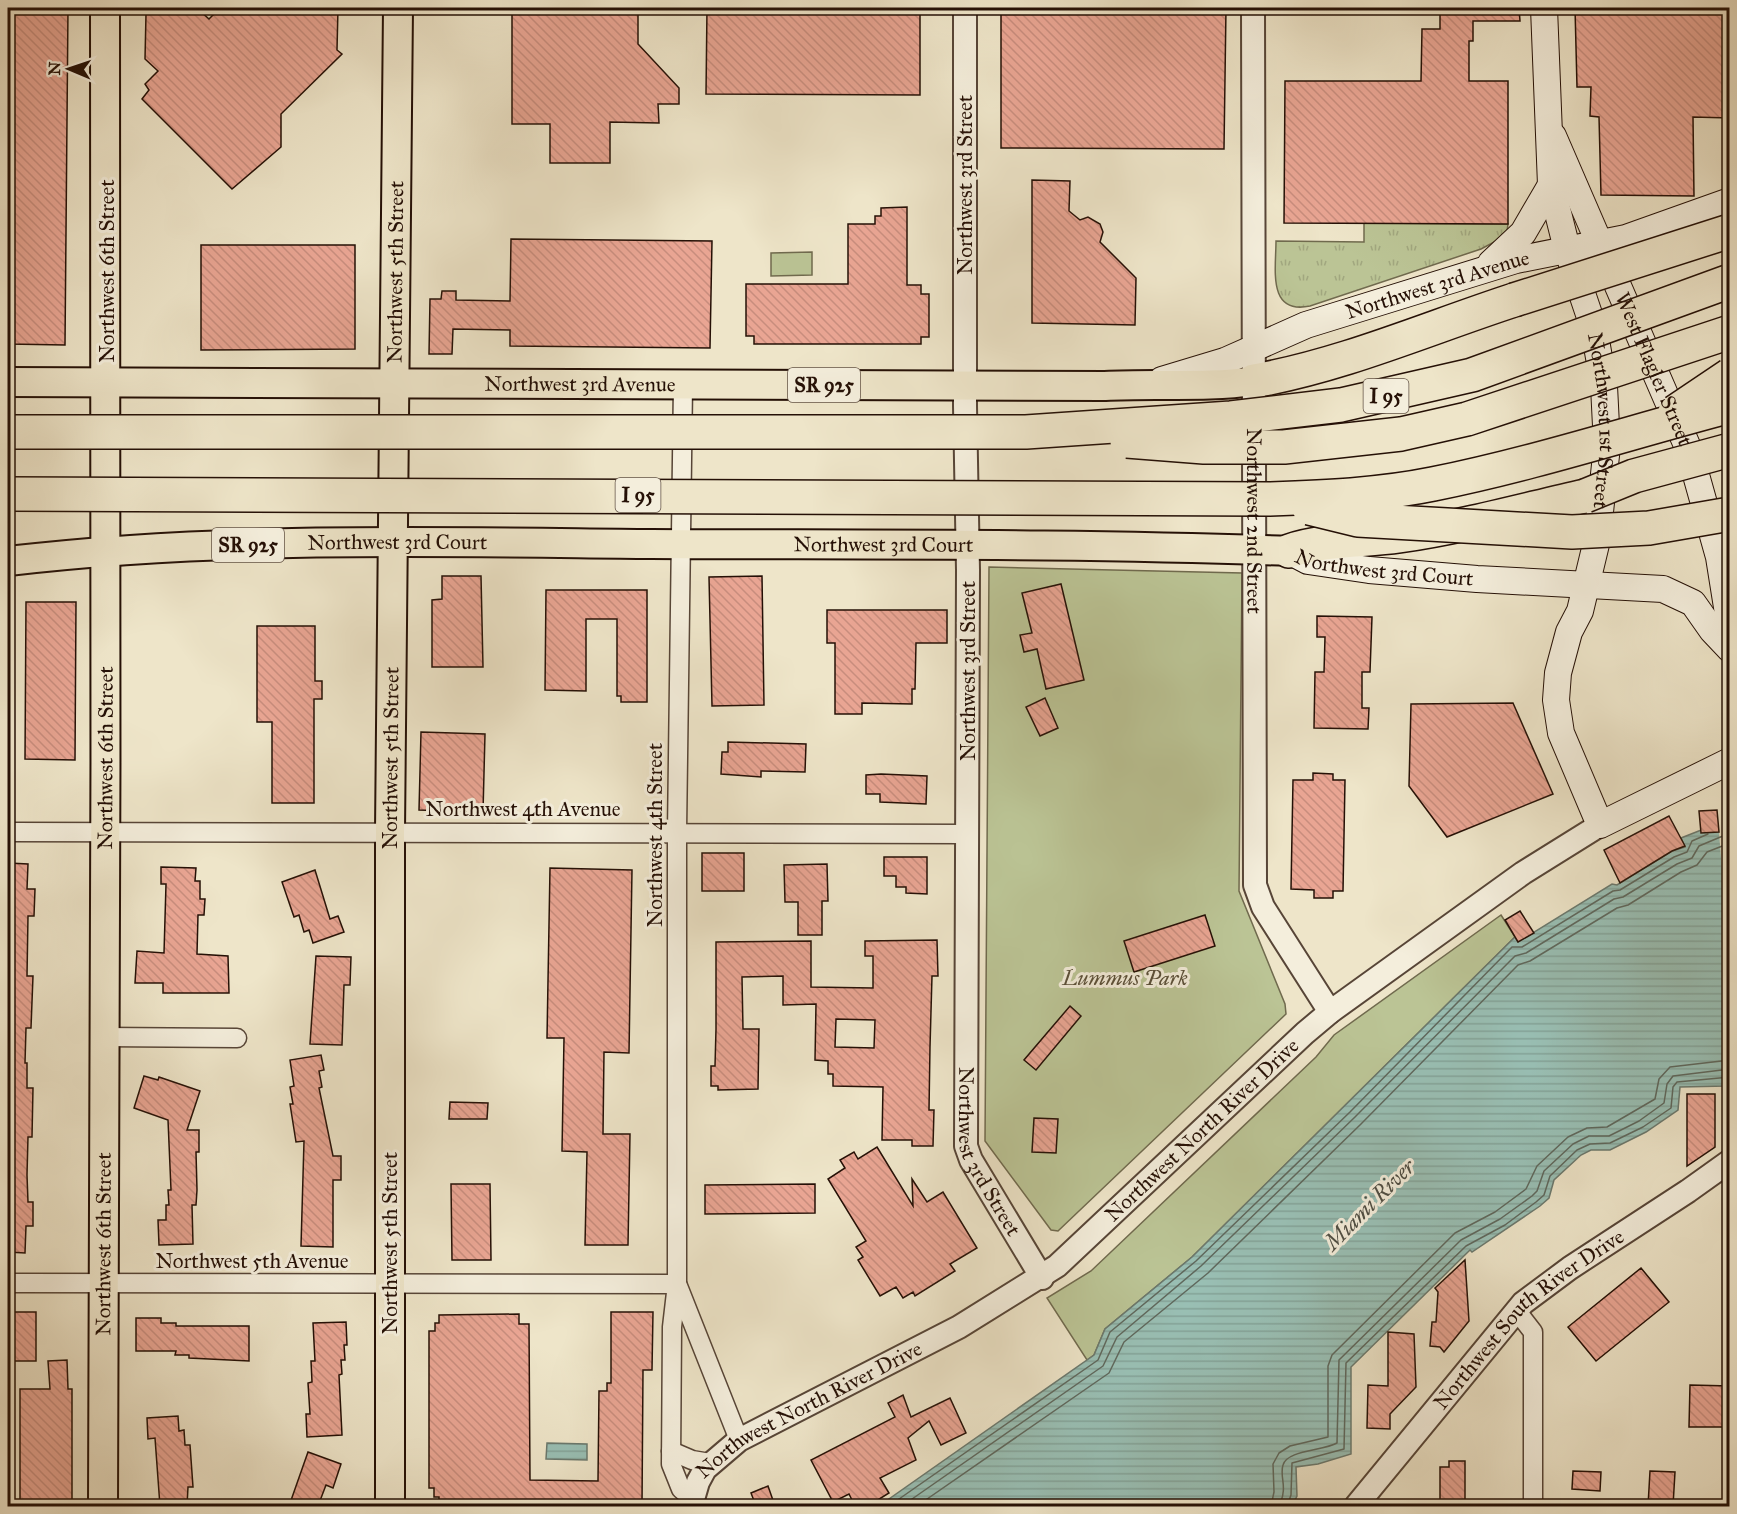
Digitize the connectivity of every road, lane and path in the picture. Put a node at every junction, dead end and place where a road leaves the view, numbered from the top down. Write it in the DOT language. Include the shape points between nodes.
graph roads {
  1 [pos="105,8"];
  2 [pos="398,8"];
  3 [pos="964,8"];
  4 [pos="1253,8"];
  5 [pos="1544,8"];
  6 [pos="1547,122"];
  7 [pos="1551,185"];
  8 [pos="1730,201"];
  9 [pos="1730,231"];
  10 [pos="1600,243"];
  11 [pos="1567,249"];
  12 [pos="1482,271"];
  13 [pos="1730,281"];
  14 [pos="1730,332"];
  15 [pos="1253,347"];
  16 [pos="1730,375"];
  17 [pos="108,381"];
  18 [pos="1254,381"];
  19 [pos="8,382"];
  20 [pos="1151,383"];
  21 [pos="394,384"];
  22 [pos="683,386"];
  23 [pos="965,386"];
  24 [pos="1730,406"];
  25 [pos="1653,426"];
  26 [pos="8,432"];
  27 [pos="1026,432"];
  28 [pos="1730,450"];
  29 [pos="1730,474"];
  30 [pos="8,494"];
  31 [pos="1585,496"];
  32 [pos="1269,499"];
  33 [pos="1730,514"];
  34 [pos="393,543"];
  35 [pos="968,543"];
  36 [pos="681,544"];
  37 [pos="1256,549"];
  38 [pos="1289,550"];
  39 [pos="104,551"];
  40 [pos="8,561"];
  41 [pos="1542,581"];
  42 [pos="1586,583"];
  43 [pos="1730,626"];
  44 [pos="1569,632"];
  45 [pos="1730,649"];
  46 [pos="1730,761"];
  47 [pos="1600,825"];
  48 [pos="390,831"];
  49 [pos="8,832"];
  50 [pos="677,832"];
  51 [pos="104,834"];
  52 [pos="967,834"];
  53 [pos="1330,1012"];
  54 [pos="104,1037"];
  55 [pos="237,1038"];
  56 [pos="1730,1161"];
  57 [pos="1042,1278"];
  58 [pos="8,1283"];
  59 [pos="103,1284"];
  60 [pos="389,1284"];
  61 [pos="677,1284"];
  62 [pos="1516,1310"];
  63 [pos="739,1440"];
  64 [pos="670,1451"];
  65 [pos="710,1463"];
  66 [pos="692,1503"];
  67 [pos="103,1506"];
  68 [pos="390,1506"];
  69 [pos="1356,1506"];
  70 [pos="1533,1506"];
  1 -- 17 [label="main road, Northwest 6th Street"];
  2 -- 21 [label="main road, Northwest 5th Street"];
  3 -- 23 [label="street, Northwest 3rd Street"];
  4 -- 15 [label="street, Northwest 2nd Street"];
  5 -- 6 [label="main road, Northwest 1st Street"];
  6 -- 7 [label="main road, Northwest 1st Street"];
  6 -- 10 [label="main road, West Flagler Street"];
  7 -- 11 [label="main road, Northwest 1st Street"];
  7 -- 12 [label="main road" via="1523,233"];
  8 -- 10 [label="main road, Northwest 3rd Avenue / SR 925" via="1626,238"];
  9 -- 18 [label="highway, bridge" via="1367,352 1296,374"];
  10 -- 11 [label="main road, Northwest 3rd Avenue / SR 925"];
  10 -- 43 [label="main road, West Flagler Street" via="1695,469 1719,557"];
  11 -- 12 [label="main road, Northwest 3rd Avenue / SR 925"];
  11 -- 42 [label="main road, Northwest 1st Street" via="1594,329 1606,397 1603,500"];
  12 -- 15 [label="main road, Northwest 3rd Avenue / SR 925" via="1306,325"];
  13 -- 27 [label="highway, I 95, bridge" via="1520,359 1373,399 1269,415"];
  14 -- 27 [label="highway, bridge" via="1467,419 1372,438 1284,447 1204,447"];
  15 -- 18 [label="street, Northwest 2nd Street"];
  15 -- 20 [label="main road, Northwest 3rd Avenue / SR 925" via="1225,361"];
  16 -- 25 [label="highway, bridge"];
  17 -- 19 [label="main road, Northwest 3rd Avenue / SR 925"];
  17 -- 21 [label="main road, Northwest 3rd Avenue / SR 925"];
  17 -- 39 [label="main road, Northwest 6th Street"];
  18 -- 20 [label="main road, Northwest 3rd Avenue" via="1225,385"];
  18 -- 37 [label="street, Northwest 2nd Street"];
  20 -- 23 [label="main road, Northwest 3rd Avenue / SR 925"];
  21 -- 22 [label="main road, Northwest 3rd Avenue / SR 925"];
  21 -- 34 [label="main road, Northwest 5th Street"];
  22 -- 23 [label="main road, Northwest 3rd Avenue / SR 925"];
  22 -- 36 [label="street, Northwest 4th Street"];
  23 -- 35 [label="street, Northwest 3rd Street"];
  24 -- 25 [label="highway, I 95, bridge"];
  25 -- 32 [label="highway, I 95, bridge" via="1432,484 1348,496"];
  26 -- 27 [label="highway, I 95, bridge"];
  28 -- 31 [label="highway, bridge" via="1634,476"];
  29 -- 31 [label="highway" via="1637,492"];
  30 -- 32 [label="highway, I 95, bridge"];
  31 -- 38 [label="highway" via="1432,531 1308,544"];
  32 -- 33 [label="highway, bridge" via="1358,520 1572,532 1649,528"];
  34 -- 36 [label="main road, Northwest 3rd Court / SR 925"];
  34 -- 39 [label="main road, Northwest 3rd Court / SR 925"];
  34 -- 48 [label="main road, Northwest 5th Street"];
  35 -- 36 [label="main road, Northwest 3rd Court / SR 925"];
  35 -- 37 [label="main road, Northwest 3rd Court / SR 925"];
  35 -- 52 [label="street, Northwest 3rd Street"];
  36 -- 50 [label="street, Northwest 4th Street"];
  37 -- 38 [label="main road, Northwest 3rd Court / SR 925"];
  37 -- 53 [label="street, Northwest 2nd Street" via="1255,885 1263,907"];
  38 -- 41 [label="main road, Northwest 3rd Court / SR 925" via="1308,561 1369,570"];
  39 -- 40 [label="main road, Northwest 3rd Court / SR 925"];
  39 -- 51 [label="main road, Northwest 6th Street"];
  41 -- 42 [label="main road, Northwest 3rd Court / SR 925"];
  41 -- 44 [label="main road" via="1563,601"];
  42 -- 44 [label="main road, Northwest 1st Street" via="1580,611"];
  42 -- 45 [label="main road, Northwest 3rd Court / SR 925" via="1644,586 1677,593 1693,603"];
  44 -- 47 [label="main road, Northwest 1st Street" via="1556,686 1557,715"];
  46 -- 47 [label="main road, Northwest North River Drive"];
  47 -- 53 [label="street, Northwest North River Drive" via="1505,885"];
  48 -- 50 [label="street, Northwest 4th Avenue"];
  48 -- 51 [label="street, Northwest 4th Avenue"];
  48 -- 60 [label="main road, Northwest 5th Street"];
  49 -- 51 [label="street, Northwest 4th Avenue"];
  50 -- 52 [label="street, Northwest 4th Avenue"];
  50 -- 61 [label="street, Northwest 4th Street"];
  51 -- 54 [label="main road, Northwest 6th Street"];
  52 -- 57 [label="street, Northwest 3rd Street" via="966,1146"];
  53 -- 57 [label="street, Northwest North River Drive"];
  54 -- 55 [label="street"];
  54 -- 59 [label="main road, Northwest 6th Street"];
  56 -- 62 [label="street, Northwest South River Drive" via="1570,1268"];
  57 -- 63 [label="street, Northwest North River Drive" via="959,1327"];
  58 -- 59 [label="street, Northwest 5th Avenue"];
  59 -- 60 [label="street, Northwest 5th Avenue"];
  59 -- 67 [label="main road, Northwest 6th Street"];
  60 -- 61 [label="street, Northwest 5th Avenue"];
  60 -- 68 [label="main road, Northwest 5th Street"];
  61 -- 63 [label="street, Northwest 4th Street"];
  61 -- 64 [label="street, Northwest 4th Street" via="672,1327"];
  62 -- 69 [label="street, Northwest South River Drive"];
  62 -- 70 [label="street" via="1533,1332"];
  63 -- 65 [label="street, Northwest North River Drive"];
  64 -- 65 [label="street"];
  64 -- 66 [label="street, Northwest 4th Street" via="676,1478"];
  65 -- 66 [label="street, Northwest North River Drive" via="698,1482"];
}
